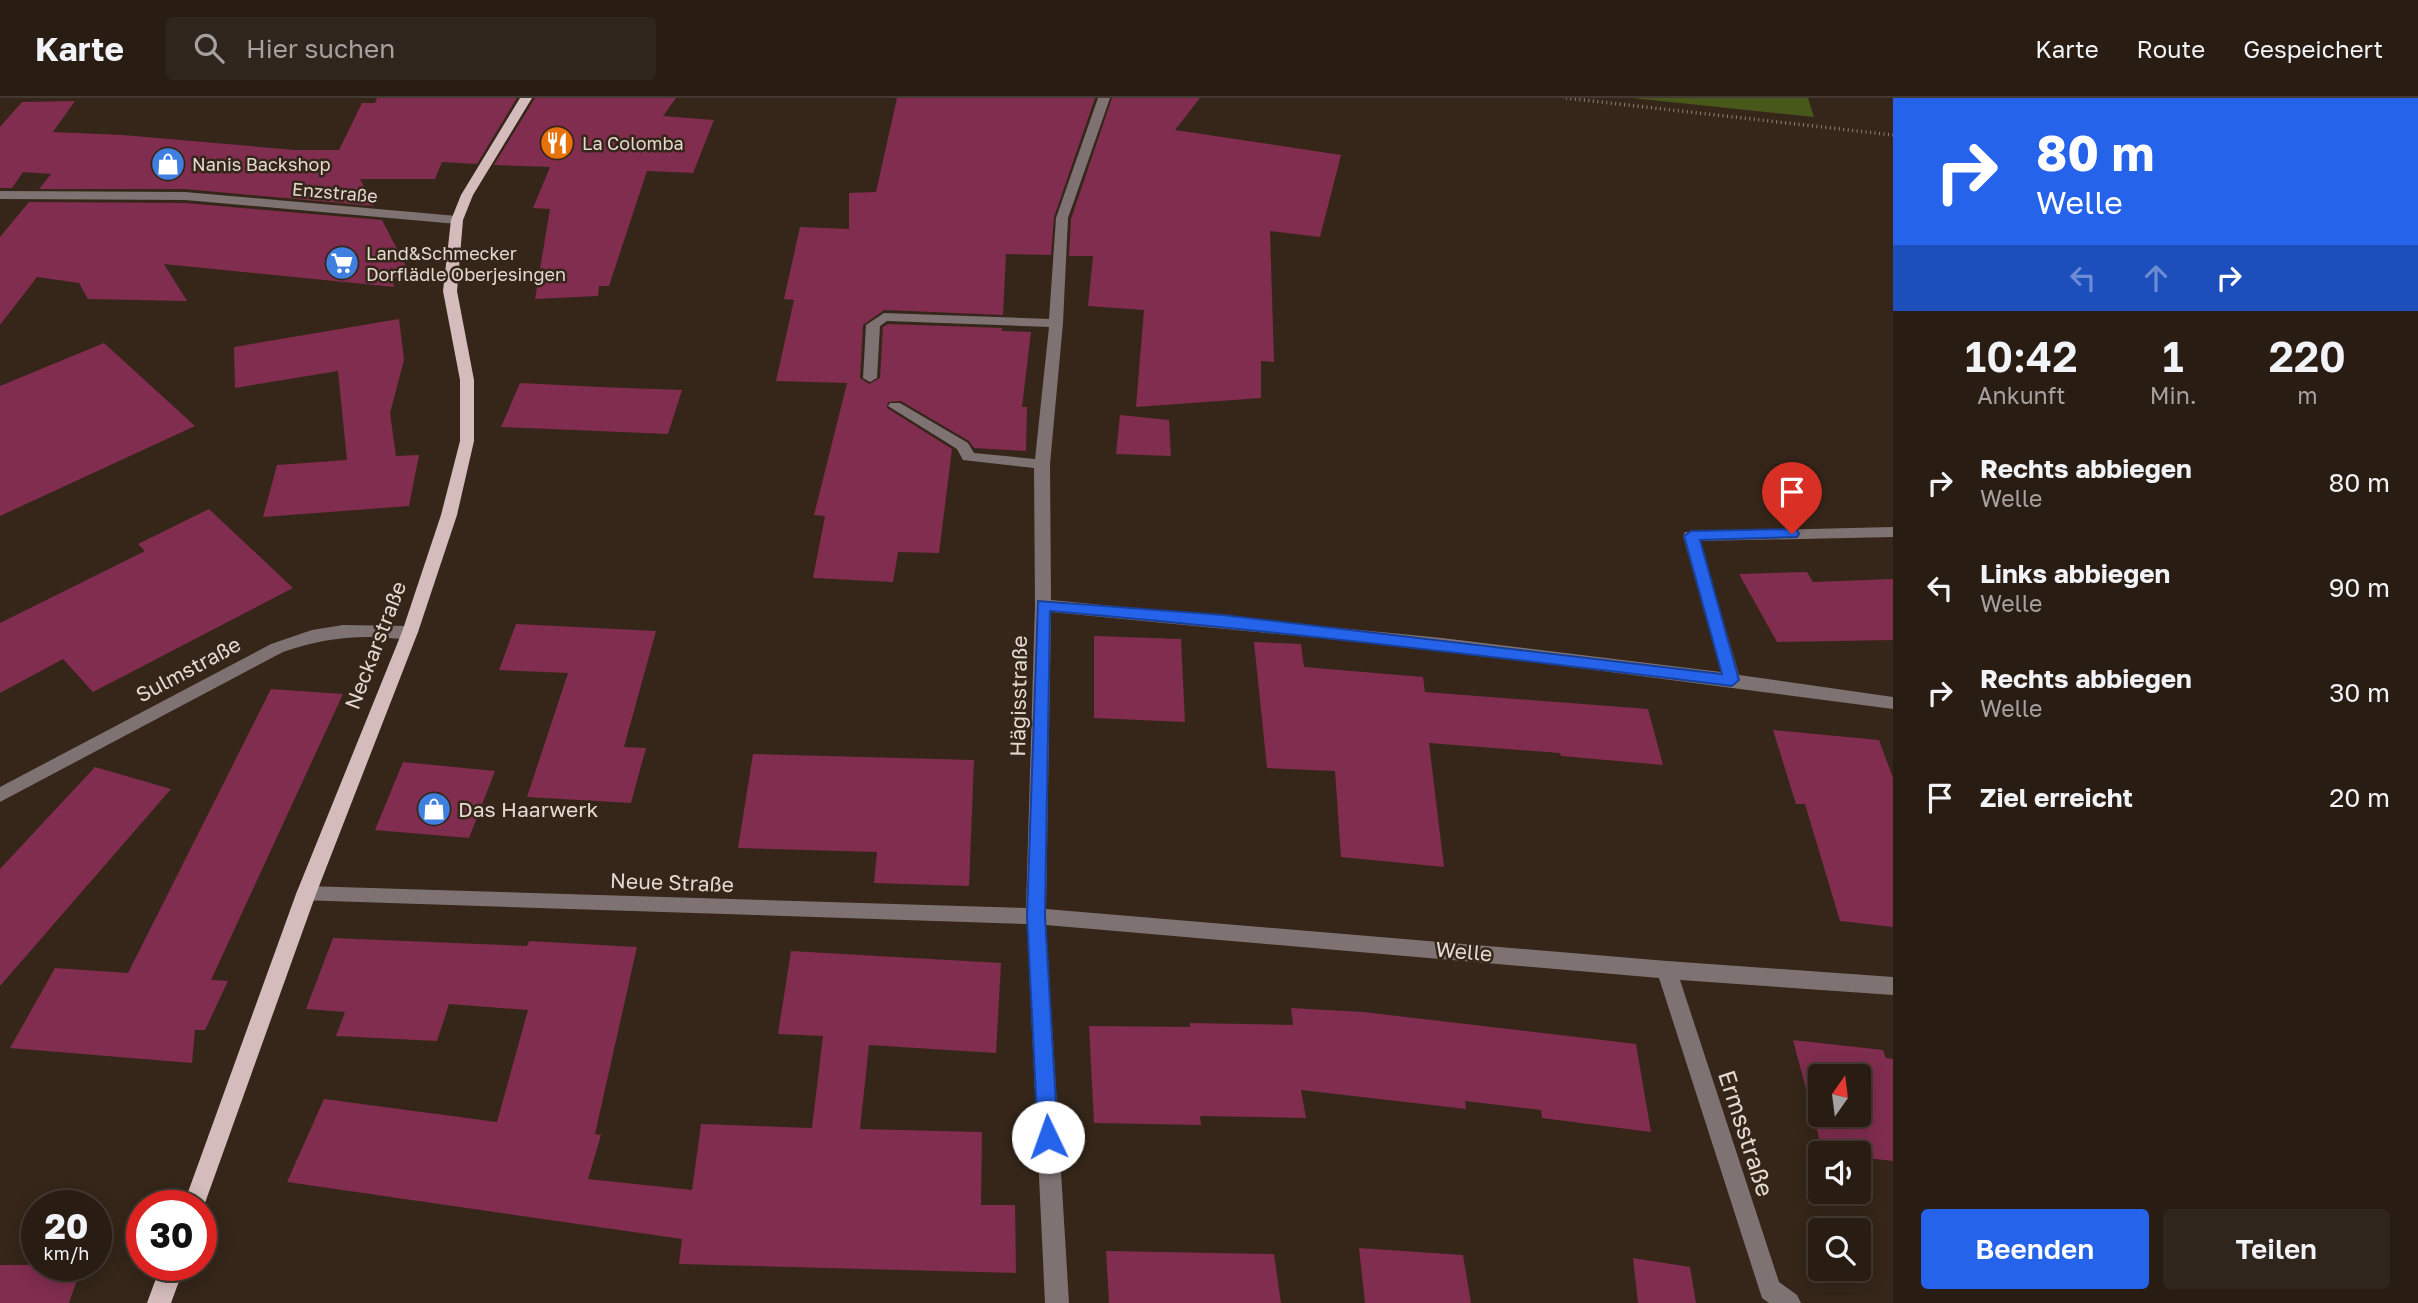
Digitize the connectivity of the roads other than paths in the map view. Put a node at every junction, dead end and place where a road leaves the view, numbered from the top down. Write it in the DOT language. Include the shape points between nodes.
graph roads {
  1 [pos="526,98"];
  2 [pos="1104,98"];
  3 [pos="0,195"];
  4 [pos="457,220"];
  5 [pos="1056,323"];
  6 [pos="870,378"];
  7 [pos="895,406"];
  8 [pos="1042,464"];
  9 [pos="1893,532"];
  10 [pos="1043,605"];
  11 [pos="410,632"];
  12 [pos="1732,680"];
  13 [pos="1893,703"];
  14 [pos="0,794"];
  15 [pos="306,894"];
  16 [pos="1036,916"];
  17 [pos="1667,970"];
  18 [pos="1893,986"];
  19 [pos="200,1190"];
  20 [pos="167,1281"];
  21 [pos="159,1303"];
  22 [pos="1057,1303"];
  23 [pos="1789,1303"];
  1 -- 4 [label="main road, Neckarstraße" via="467,195"];
  2 -- 5 [label="street, Hägisstraße" via="1062,218"];
  3 -- 4 [label="street, Enzstraße" via="185,196"];
  4 -- 11 [label="main road, Neckarstraße" via="450,291 467,380 467,441 449,515"];
  5 -- 6 [label="street" via="884,317 873,325"];
  5 -- 8 [label="street, Hägisstraße"];
  7 -- 8 [label="street" via="963,446 968,457"];
  8 -- 10 [label="street, Hägisstraße"];
  9 -- 12 [label="street" via="1691,536"];
  10 -- 12 [label="street" via="1429,643"];
  10 -- 16 [label="street, Hägisstraße"];
  11 -- 14 [label="street, Sulmstraße" via="342,630 307,635"];
  11 -- 15 [label="main road, Neckarstraße"];
  12 -- 13 [label="street"];
  15 -- 16 [label="street, Neue Straße"];
  15 -- 19 [label="main road, Neckarstraße"];
  16 -- 17 [label="street, Welle"];
  16 -- 22 [label="street, Hägisstraße"];
  17 -- 18 [label="street, Welle"];
  17 -- 23 [label="street, Ermsstraße" via="1770,1290"];
  20 -- 21 [label="main road"];
}
